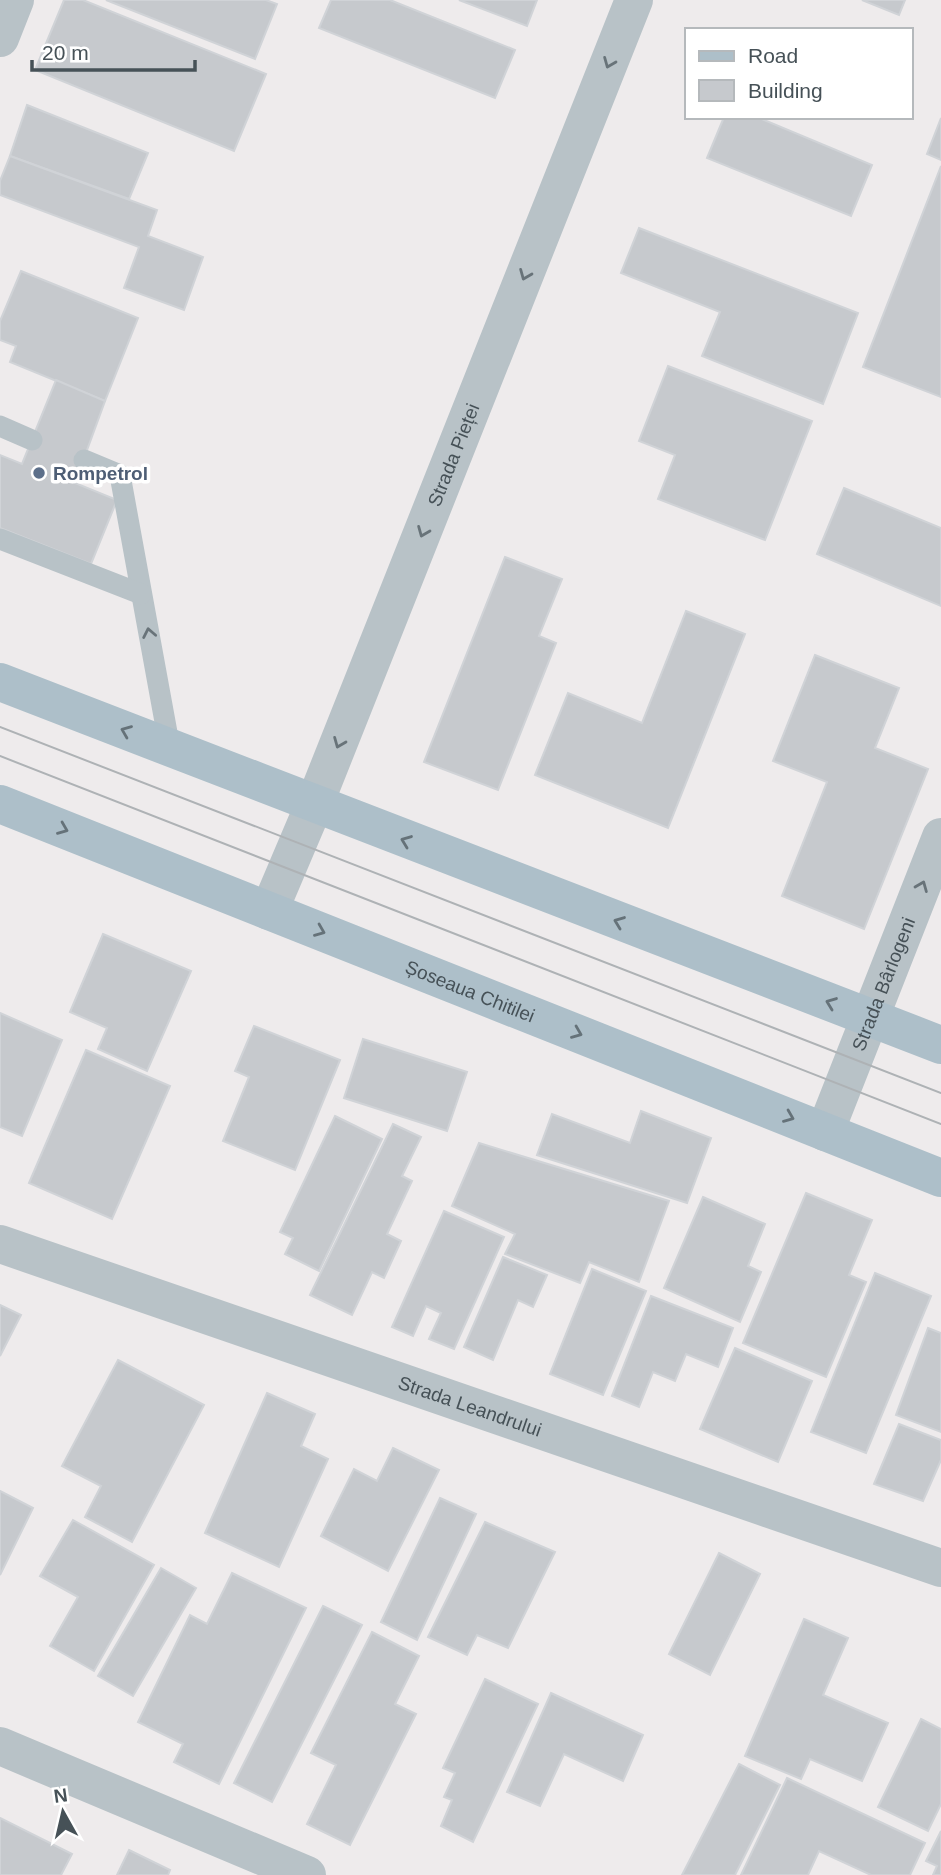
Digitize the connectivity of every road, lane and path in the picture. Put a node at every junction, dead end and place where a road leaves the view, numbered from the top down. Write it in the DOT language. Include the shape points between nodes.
graph roads {
  1 [pos="15,0"];
  2 [pos="634,0"];
  3 [pos="0,38"];
  4 [pos="0,426"];
  5 [pos="32,440"];
  6 [pos="84,460"];
  7 [pos="0,539"];
  8 [pos="141,594"];
  9 [pos="0,682"];
  10 [pos="170,748"];
  11 [pos="0,804"];
  12 [pos="314,805"];
  13 [pos="941,837"];
  14 [pos="269,911"];
  15 [pos="870,1018"];
  16 [pos="941,1045"];
  17 [pos="825,1132"];
  18 [pos="941,1178"];
  19 [pos="0,1244"];
  20 [pos="941,1568"];
  21 [pos="0,1746"];
  22 [pos="307,1875"];
  1 -- 3 [label="street"];
  2 -- 12 [label="street, Strada Pieței, one-way"];
  4 -- 5 [label="lane"];
  6 -- 8 [label="lane" via="120,475"];
  7 -- 8 [label="lane"];
  10 -- 8 [label="lane, one-way"];
  10 -- 9 [label="main road, one-way"];
  10 -- 12 [label="main road"];
  11 -- 14 [label="main road, Șoseaua Chitilei, one-way"];
  12 -- 14 [label="street, Strada Pieței"];
  15 -- 12 [label="main road, one-way"];
  15 -- 13 [label="street, Strada Bârlogeni, one-way"];
  14 -- 17 [label="main road, Șoseaua Chitilei, one-way"];
  15 -- 16 [label="main road"];
  15 -- 17 [label="street, Strada Bârlogeni"];
  17 -- 18 [label="main road, Șoseaua Chitilei"];
  19 -- 20 [label="street, Strada Leandrului"];
  21 -- 22 [label="street"];
}
